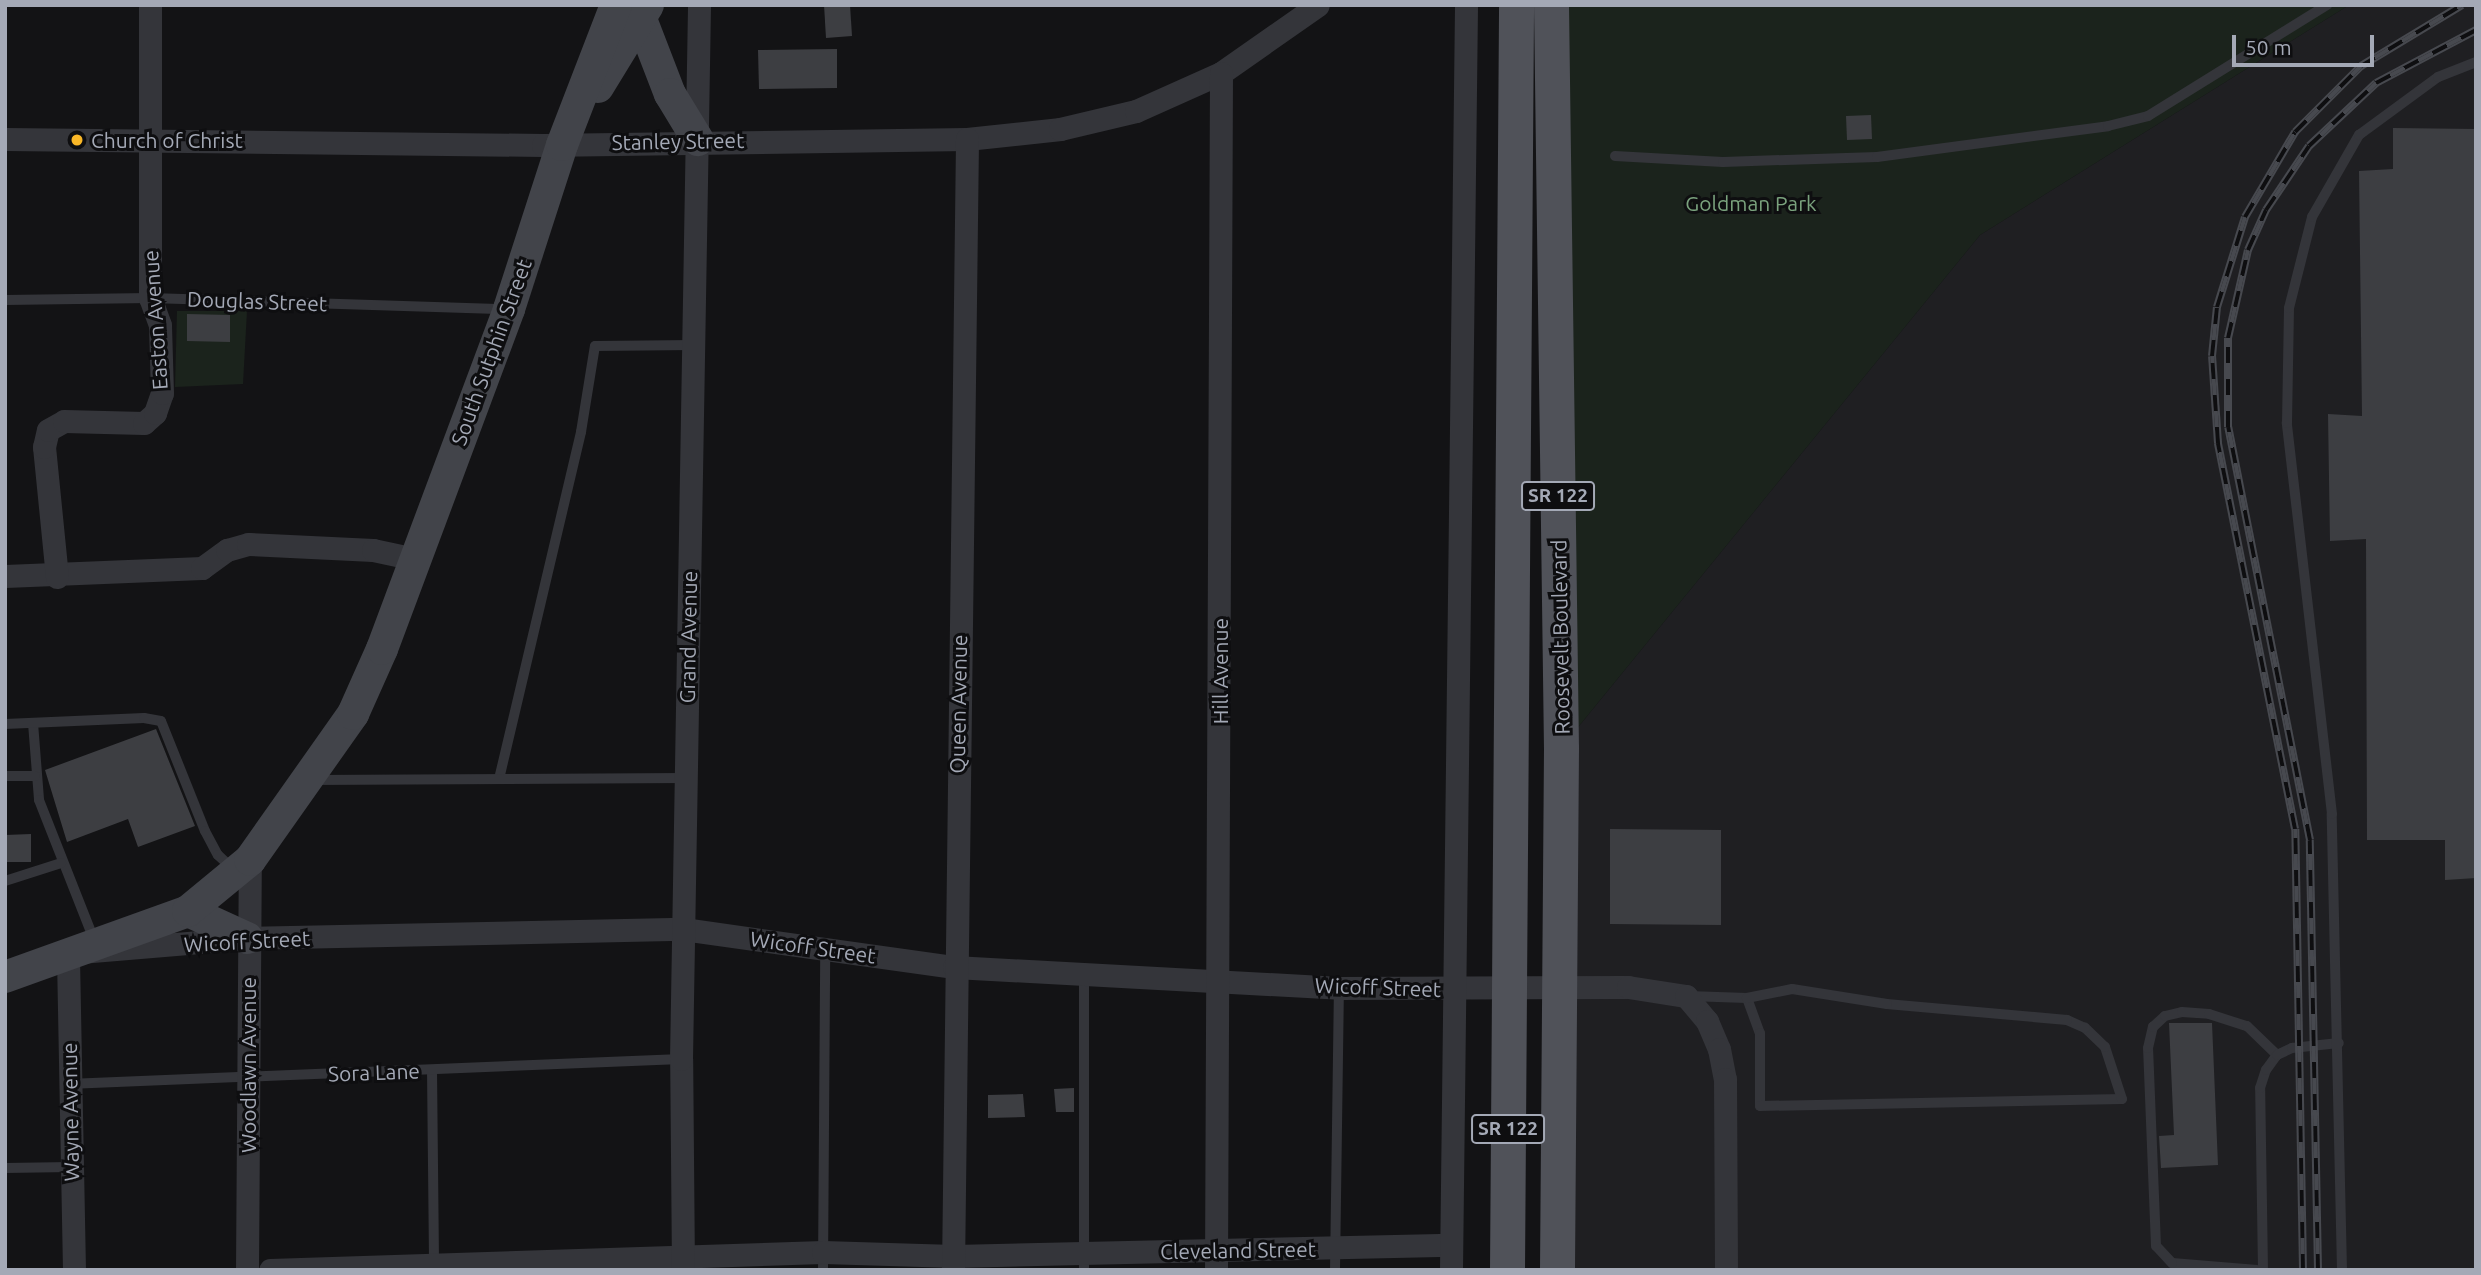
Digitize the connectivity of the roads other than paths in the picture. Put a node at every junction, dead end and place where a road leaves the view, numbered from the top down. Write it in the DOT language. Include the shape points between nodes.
graph roads {
  1 [pos="150,5"];
  2 [pos="699,5"];
  3 [pos="1318,5"];
  4 [pos="1466,5"];
  5 [pos="1516,5"];
  6 [pos="1551,5"];
  7 [pos="2327,5"];
  8 [pos="637,9"];
  9 [pos="2476,62"];
  10 [pos="1221,73"];
  11 [pos="5,139"];
  12 [pos="967,139"];
  13 [pos="698,140"];
  14 [pos="149,141"];
  15 [pos="562,145"];
  16 [pos="1615,156"];
  17 [pos="150,298"];
  18 [pos="5,300"];
  19 [pos="509,309"];
  20 [pos="694,345"];
  21 [pos="415,559"];
  22 [pos="5,576"];
  23 [pos="57,577"];
  24 [pos="33,723"];
  25 [pos="5,724"];
  26 [pos="5,776"];
  27 [pos="35,776"];
  28 [pos="686,778"];
  29 [pos="499,779"];
  30 [pos="309,780"];
  31 [pos="61,863"];
  32 [pos="243,865"];
  33 [pos="5,881"];
  34 [pos="188,911"];
  35 [pos="683,929"];
  36 [pos="247,938"];
  37 [pos="825,948"];
  38 [pos="82,949"];
  39 [pos="954,967"];
  40 [pos="1084,975"];
  41 [pos="5,977"];
  42 [pos="1219,979"];
  43 [pos="1557,987"];
  44 [pos="1339,988"];
  45 [pos="1510,988"];
  46 [pos="1455,989"];
  47 [pos="1686,996"];
  48 [pos="1747,998"];
  49 [pos="2339,1043"];
  50 [pos="2277,1055"];
  51 [pos="681,1059"];
  52 [pos="432,1070"];
  53 [pos="250,1076"];
  54 [pos="68,1084"];
  55 [pos="71,1167"];
  56 [pos="5,1168"];
  57 [pos="1451,1245"];
  58 [pos="1335,1259"];
  59 [pos="1216,1260"];
  60 [pos="822,1261"];
  61 [pos="1084,1261"];
  62 [pos="683,1263"];
  63 [pos="953,1263"];
  64 [pos="434,1267"];
  65 [pos="74,1270"];
  66 [pos="247,1270"];
  67 [pos="270,1270"];
  68 [pos="1451,1270"];
  69 [pos="1507,1270"];
  70 [pos="1557,1270"];
  71 [pos="1726,1270"];
  72 [pos="2257,1270"];
  73 [pos="2263,1270"];
  74 [pos="2342,1270"];
  1 -- 14 [label="street, Easton Avenue"];
  2 -- 13 [label="street, Grand Avenue"];
  3 -- 10 [label="street, Stanley Street"];
  4 -- 46 [label="street"];
  5 -- 45 [label="main road, SR 122"];
  6 -- 43 [label="main road, Roosevelt Boulevard / SR 122" via="1561,748"];
  7 -- 16 [label="lane" via="2148,116 2108,126 1877,156 1723,162"];
  8 -- 13 [label="street" via="670,94"];
  8 -- 15 [label="street, South Sutphin Street"];
  9 -- 49 [label="lane" via="2438,76 2359,135 2312,217 2289,308 2287,423 2332,814"];
  10 -- 12 [label="street, Stanley Street" via="1136,111 1060,129"];
  10 -- 42 [label="street, Hill Avenue"];
  11 -- 14 [label="street, Stanley Street"];
  12 -- 13 [label="street, Stanley Street"];
  12 -- 39 [label="street, Queen Avenue"];
  13 -- 15 [label="street, Stanley Street"];
  13 -- 20 [label="street, Grand Avenue"];
  14 -- 15 [label="street, Stanley Street"];
  14 -- 17 [label="street, Easton Avenue"];
  15 -- 19 [label="street, South Sutphin Street"];
  17 -- 18 [label="lane, Douglas Street"];
  17 -- 19 [label="lane, Douglas Street"];
  17 -- 23 [label="street, Easton Avenue" via="160,325 162,393 155,413 144,423 64,421 48,430 44,447"];
  19 -- 21 [label="street, South Sutphin Street"];
  20 -- 28 [label="street, Grand Avenue"];
  20 -- 29 [label="lane" via="595,346 581,432"];
  21 -- 23 [label="street" via="373,550 248,544 227,550 202,568"];
  21 -- 30 [label="street, South Sutphin Street" via="353,714"];
  22 -- 23 [label="street"];
  24 -- 25 [label="lane"];
  24 -- 27 [label="lane"];
  24 -- 32 [label="lane" via="161,721 218,855"];
  26 -- 27 [label="lane"];
  27 -- 31 [label="lane" via="38,800"];
  28 -- 29 [label="lane"];
  28 -- 35 [label="street, Grand Avenue"];
  29 -- 30 [label="lane"];
  30 -- 32 [label="street, South Sutphin Street"];
  31 -- 33 [label="lane"];
  31 -- 38 [label="lane"];
  32 -- 34 [label="street, South Sutphin Street"];
  32 -- 36 [label="street, Woodlawn Avenue"];
  34 -- 36 [label="street"];
  34 -- 38 [label="street, South Sutphin Street"];
  35 -- 36 [label="street, Wicoff Street"];
  35 -- 37 [label="street, Wicoff Street"];
  35 -- 51 [label="street, Grand Avenue"];
  36 -- 38 [label="street, Wicoff Street"];
  36 -- 53 [label="street, Woodlawn Avenue"];
  37 -- 39 [label="street, Wicoff Street"];
  37 -- 60 [label="lane"];
  38 -- 41 [label="street, South Sutphin Street"];
  38 -- 54 [label="street, Wayne Avenue"];
  39 -- 40 [label="street, Wicoff Street"];
  39 -- 63 [label="street, Queen Avenue"];
  40 -- 42 [label="street, Wicoff Street"];
  40 -- 61 [label="lane"];
  42 -- 44 [label="street, Wicoff Street"];
  42 -- 59 [label="street, Hill Avenue"];
  43 -- 45 [label="street, Wicoff Street"];
  43 -- 47 [label="street, Wicoff Street" via="1660,989"];
  43 -- 70 [label="main road, Roosevelt Boulevard / SR 122"];
  44 -- 46 [label="street, Wicoff Street"];
  44 -- 58 [label="lane"];
  45 -- 46 [label="street, Wicoff Street"];
  45 -- 69 [label="main road, SR 122"];
  46 -- 57 [label="street"];
  47 -- 48 [label="lane"];
  47 -- 71 [label="street" via="1707,1021 1725,1079"];
  48 -- 48 [label="lane" via="1760,1034 1760,1106 2122,1099 2105,1047 2085,1028 2067,1020 1792,989"];
  49 -- 50 [label="lane" via="2292,1048"];
  49 -- 74 [label="lane"];
  50 -- 72 [label="lane" via="2247,1026 2209,1014 2182,1012 2165,1016 2153,1027 2148,1048 2156,1246 2172,1263"];
  50 -- 73 [label="lane" via="2260,1088"];
  51 -- 52 [label="lane, Sora Lane"];
  51 -- 62 [label="street, Grand Avenue"];
  52 -- 53 [label="lane, Sora Lane"];
  52 -- 64 [label="lane"];
  53 -- 54 [label="lane, Sora Lane"];
  53 -- 66 [label="street, Woodlawn Avenue"];
  54 -- 55 [label="street, Wayne Avenue"];
  55 -- 56 [label="lane"];
  55 -- 65 [label="street, Wayne Avenue"];
  57 -- 58 [label="street, Cleveland Street"];
  57 -- 68 [label="street"];
  58 -- 59 [label="street, Cleveland Street"];
  59 -- 61 [label="street, Cleveland Street"];
  60 -- 62 [label="street, Cleveland Street"];
  60 -- 63 [label="street, Cleveland Street"];
  61 -- 63 [label="street, Cleveland Street"];
  62 -- 64 [label="street, Cleveland Street"];
  64 -- 67 [label="street, Cleveland Street"];
}
